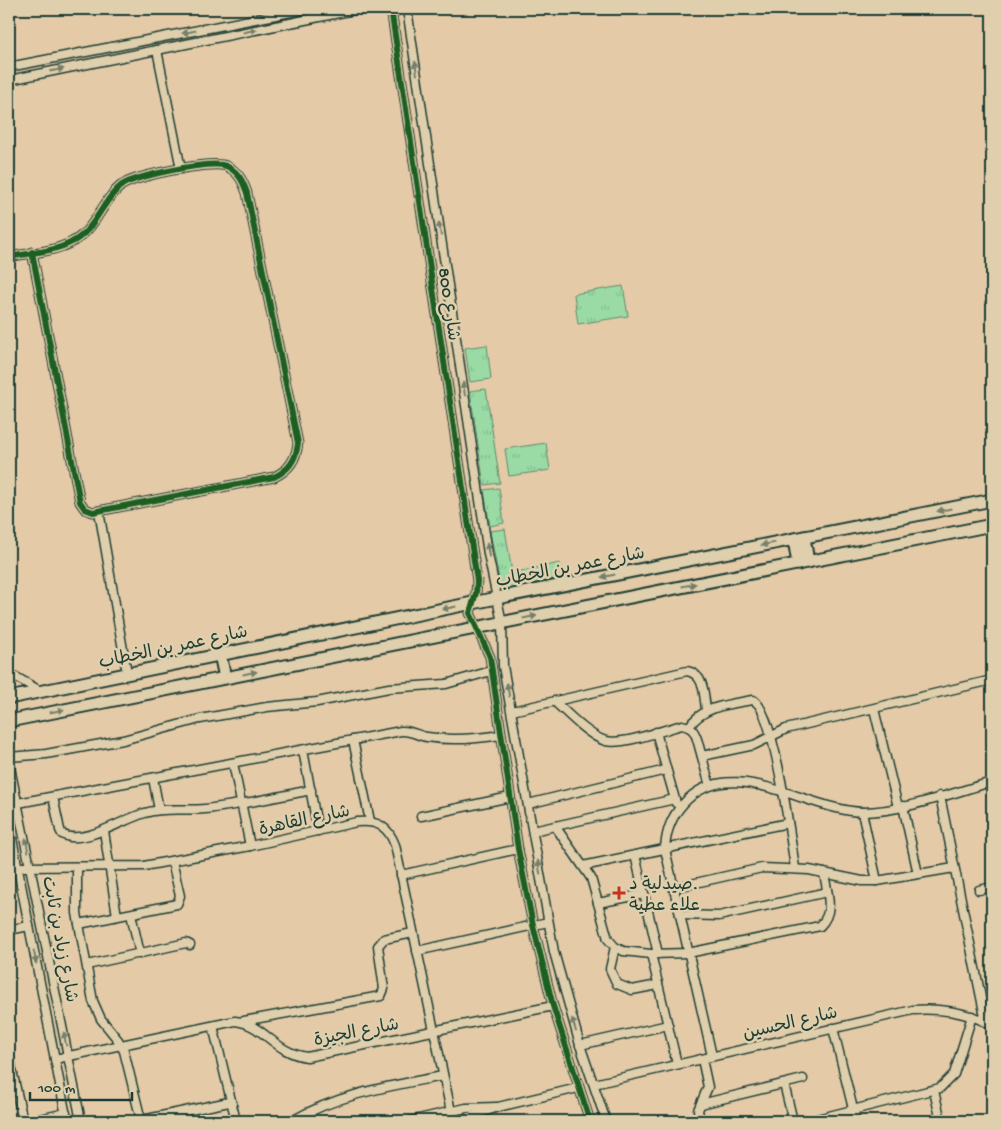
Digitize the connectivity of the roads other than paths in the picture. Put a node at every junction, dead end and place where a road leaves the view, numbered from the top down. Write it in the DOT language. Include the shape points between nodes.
graph roads {
  1 [pos="306,9"];
  2 [pos="359,9"];
  3 [pos="407,9"];
  4 [pos="389,10"];
  5 [pos="227,24"];
  6 [pos="229,36"];
  7 [pos="158,50"];
  8 [pos="9,67"];
  9 [pos="9,80"];
  10 [pos="425,127"];
  11 [pos="408,129"];
  12 [pos="181,170"];
  13 [pos="32,252"];
  14 [pos="9,257"];
  15 [pos="992,500"];
  16 [pos="99,511"];
  17 [pos="992,525"];
  18 [pos="799,538"];
  19 [pos="803,563"];
  20 [pos="497,598"];
  21 [pos="471,603"];
  22 [pos="502,623"];
  23 [pos="476,628"];
  24 [pos="220,654"];
  25 [pos="503,660"];
  26 [pos="490,662"];
  27 [pos="492,671"];
  28 [pos="9,673"];
  29 [pos="127,673"];
  30 [pos="225,678"];
  31 [pos="992,682"];
  32 [pos="40,691"];
  33 [pos="9,698"];
  34 [pos="554,701"];
  35 [pos="874,709"];
  36 [pos="706,710"];
  37 [pos="512,711"];
  38 [pos="9,721"];
  39 [pos="689,727"];
  40 [pos="656,732"];
  41 [pos="501,735"];
  42 [pos="772,738"];
  43 [pos="353,740"];
  44 [pos="303,750"];
  45 [pos="702,756"];
  46 [pos="9,757"];
  47 [pos="9,762"];
  48 [pos="233,763"];
  49 [pos="666,770"];
  50 [pos="153,778"];
  51 [pos="992,782"];
  52 [pos="710,786"];
  53 [pos="311,790"];
  54 [pos="782,792"];
  55 [pos="53,796"];
  56 [pos="940,796"];
  57 [pos="510,797"];
  58 [pos="675,799"];
  59 [pos="18,803"];
  60 [pos="242,804"];
  61 [pos="528,804"];
  62 [pos="901,807"];
  63 [pos="159,810"];
  64 [pos="678,810"];
  65 [pos="862,812"];
  66 [pos="422,816"];
  67 [pos="370,821"];
  68 [pos="788,823"];
  69 [pos="9,824"];
  70 [pos="555,826"];
  71 [pos="104,831"];
  72 [pos="318,831"];
  73 [pos="533,832"];
  74 [pos="250,846"];
  75 [pos="518,849"];
  76 [pos="665,849"];
  77 [pos="635,855"];
  78 [pos="172,861"];
  79 [pos="583,866"];
  80 [pos="18,867"];
  81 [pos="109,867"];
  82 [pos="31,868"];
  83 [pos="77,868"];
  84 [pos="795,868"];
  85 [pos="954,868"];
  86 [pos="824,873"];
  87 [pos="918,874"];
  88 [pos="401,875"];
  89 [pos="877,881"];
  90 [pos="992,887"];
  91 [pos="674,888"];
  92 [pos="979,890"];
  93 [pos="827,892"];
  94 [pos="644,894"];
  95 [pos="598,904"];
  96 [pos="131,914"];
  97 [pos="680,915"];
  98 [pos="117,916"];
  99 [pos="548,922"];
  100 [pos="79,924"];
  101 [pos="533,925"];
  102 [pos="29,926"];
  103 [pos="9,930"];
  104 [pos="413,933"];
  105 [pos="190,945"];
  106 [pos="615,946"];
  107 [pos="417,951"];
  108 [pos="688,953"];
  109 [pos="140,954"];
  110 [pos="655,954"];
  111 [pos="87,966"];
  112 [pos="658,985"];
  113 [pos="553,1006"];
  114 [pos="972,1016"];
  115 [pos="242,1022"];
  116 [pos="989,1023"];
  117 [pos="668,1025"];
  118 [pos="213,1026"];
  119 [pos="833,1028"];
  120 [pos="433,1031"];
  121 [pos="580,1044"];
  122 [pos="121,1045"];
  123 [pos="69,1056"];
  124 [pos="712,1056"];
  125 [pos="9,1059"];
  126 [pos="55,1059"];
  127 [pos="702,1059"];
  128 [pos="677,1064"];
  129 [pos="443,1076"];
  130 [pos="803,1079"];
  131 [pos="594,1084"];
  132 [pos="784,1084"];
  133 [pos="578,1088"];
  134 [pos="934,1091"];
  135 [pos="229,1102"];
  136 [pos="700,1104"];
  137 [pos="498,1107"];
  138 [pos="853,1110"];
  139 [pos="450,1111"];
  140 [pos="67,1117"];
  141 [pos="23,1121"];
  142 [pos="30,1121"];
  143 [pos="81,1121"];
  144 [pos="139,1121"];
  145 [pos="236,1121"];
  146 [pos="292,1121"];
  147 [pos="410,1121"];
  148 [pos="453,1121"];
  149 [pos="458,1121"];
  150 [pos="590,1121"];
  151 [pos="606,1121"];
  152 [pos="700,1121"];
  153 [pos="793,1121"];
  154 [pos="809,1121"];
  155 [pos="856,1121"];
  156 [pos="941,1121"];
  1 -- 5 [label="street"];
  6 -- 2 [label="street, one-way"];
  10 -- 3 [label="street, شارع 800, one-way"];
  4 -- 11 [label="street, شارع 800"];
  5 -- 6 [label="street"];
  5 -- 8 [label="street, one-way"];
  6 -- 7 [label="street"];
  9 -- 7 [label="street, one-way"];
  7 -- 12 [label="street"];
  10 -- 11 [label="street"];
  20 -- 10 [label="street, شارع 800, one-way"];
  11 -- 21 [label="street, شارع 800" via="477,581"];
  12 -- 13 [label="street" via="125,184 78,239 64,246"];
  12 -- 16 [label="street" via="218,164 234,171 244,184 298,443 297,452 289,467 274,477"];
  13 -- 14 [label="street"];
  13 -- 16 [label="street" via="80,502 89,511"];
  15 -- 18 [label="street, شارع عمر بن الخطاب, one-way"];
  16 -- 29 [label="street"];
  17 -- 19 [label="street"];
  18 -- 19 [label="street"];
  18 -- 20 [label="street, شارع عمر بن الخطاب, one-way"];
  22 -- 19 [label="street, one-way"];
  20 -- 21 [label="street, شارع عمر بن الخطاب"];
  20 -- 22 [label="street, شارع 800"];
  21 -- 23 [label="street" via="471,618"];
  21 -- 24 [label="street, شارع عمر بن الخطاب, one-way"];
  22 -- 23 [label="street"];
  22 -- 25 [label="street, شارع 800"];
  23 -- 26 [label="street"];
  30 -- 23 [label="street, one-way"];
  24 -- 29 [label="street, شارع عمر بن الخطاب"];
  24 -- 30 [label="street"];
  25 -- 26 [label="street"];
  37 -- 25 [label="street, شارع 800, one-way"];
  26 -- 27 [label="street"];
  27 -- 41 [label="street"];
  27 -- 46 [label="street" via="446,684 389,688 317,702 274,706 200,719 123,740"];
  28 -- 32 [label="street"];
  29 -- 32 [label="street, شارع عمر بن الخطاب"];
  38 -- 30 [label="street, one-way"];
  31 -- 35 [label="street"];
  32 -- 33 [label="street, شارع عمر بن الخطاب"];
  34 -- 36 [label="street" via="688,671 701,680"];
  34 -- 37 [label="street"];
  34 -- 40 [label="street" via="594,735 606,741"];
  35 -- 42 [label="street" via="786,729"];
  35 -- 62 [label="street"];
  36 -- 39 [label="street"];
  36 -- 42 [label="street" via="757,702"];
  37 -- 61 [label="street, شارع 800"];
  39 -- 40 [label="street" via="682,725"];
  39 -- 45 [label="street" via="695,732"];
  40 -- 49 [label="street"];
  41 -- 43 [label="street" via="448,739 401,731"];
  41 -- 57 [label="street"];
  42 -- 45 [label="street" via="754,746"];
  42 -- 54 [label="street"];
  43 -- 44 [label="street"];
  43 -- 67 [label="street"];
  44 -- 48 [label="street"];
  44 -- 53 [label="street"];
  45 -- 52 [label="street"];
  47 -- 59 [label="street, شارع زياد بن ثابت"];
  48 -- 50 [label="street"];
  48 -- 60 [label="street"];
  49 -- 58 [label="street"];
  49 -- 61 [label="street"];
  50 -- 55 [label="street"];
  50 -- 63 [label="street"];
  51 -- 56 [label="street"];
  52 -- 54 [label="street" via="745,783"];
  52 -- 64 [label="street" via="696,792"];
  53 -- 60 [label="street"];
  53 -- 72 [label="street"];
  54 -- 65 [label="street"];
  54 -- 68 [label="street"];
  55 -- 59 [label="street"];
  55 -- 71 [label="street" via="62,834 71,837"];
  56 -- 62 [label="street"];
  56 -- 85 [label="street"];
  57 -- 66 [label="street"];
  57 -- 75 [label="street"];
  58 -- 64 [label="street"];
  58 -- 70 [label="street"];
  82 -- 59 [label="street, شارع زياد بن ثابت, one-way"];
  60 -- 63 [label="street" via="194,810"];
  60 -- 74 [label="street"];
  61 -- 73 [label="street, شارع 800"];
  62 -- 65 [label="street"];
  62 -- 87 [label="street"];
  63 -- 71 [label="street" via="144,813"];
  64 -- 76 [label="street" via="666,836"];
  65 -- 89 [label="street"];
  67 -- 72 [label="street, شارع القاهرة"];
  67 -- 88 [label="street, شارع القاهرة" via="392,836"];
  68 -- 76 [label="street"];
  68 -- 84 [label="street"];
  69 -- 80 [label="street, شارع زياد بن ثابت"];
  70 -- 73 [label="street"];
  70 -- 79 [label="street"];
  71 -- 81 [label="street"];
  72 -- 74 [label="street, شارع القاهرة"];
  99 -- 73 [label="street, شارع 800, one-way"];
  74 -- 78 [label="street, شارع القاهرة"];
  75 -- 88 [label="street"];
  75 -- 101 [label="street"];
  76 -- 77 [label="street"];
  76 -- 91 [label="street"];
  77 -- 79 [label="street"];
  77 -- 94 [label="street"];
  78 -- 81 [label="street, شارع القاهرة"];
  78 -- 96 [label="street" via="179,901 172,906"];
  79 -- 95 [label="street" via="591,878"];
  80 -- 82 [label="street, شارع القاهرة"];
  80 -- 102 [label="street, شارع زياد بن ثابت"];
  81 -- 83 [label="street, شارع القاهرة"];
  81 -- 98 [label="street"];
  82 -- 83 [label="street, شارع القاهرة"];
  123 -- 82 [label="street, شارع زياد بن ثابت, one-way"];
  83 -- 100 [label="street" via="75,890"];
  84 -- 86 [label="street"];
  84 -- 91 [label="street" via="746,870"];
  85 -- 87 [label="street"];
  85 -- 116 [label="street"];
  86 -- 89 [label="street" via="848,880"];
  86 -- 93 [label="street"];
  87 -- 89 [label="street"];
  88 -- 104 [label="street, شارع القاهرة"];
  90 -- 92 [label="street"];
  91 -- 97 [label="street"];
  93 -- 97 [label="street" via="719,916"];
  93 -- 108 [label="street" via="830,910 820,926"];
  94 -- 95 [label="street"];
  94 -- 110 [label="street"];
  95 -- 106 [label="street" via="608,939"];
  96 -- 98 [label="street"];
  96 -- 109 [label="street"];
  97 -- 108 [label="street"];
  98 -- 100 [label="street"];
  99 -- 101 [label="street"];
  121 -- 99 [label="street, شارع 800, one-way"];
  100 -- 111 [label="street"];
  101 -- 107 [label="street"];
  101 -- 113 [label="street"];
  102 -- 103 [label="street"];
  102 -- 126 [label="street, شارع زياد بن ثابت, one-way"];
  104 -- 107 [label="street, شارع القاهرة"];
  104 -- 115 [label="street" via="384,939 378,946 384,989 381,996"];
  105 -- 109 [label="street"];
  106 -- 110 [label="street" via="623,951"];
  106 -- 112 [label="street" via="610,969 617,984 632,990"];
  107 -- 120 [label="street, شارع القاهرة"];
  108 -- 110 [label="street"];
  108 -- 124 [label="street"];
  109 -- 111 [label="street"];
  110 -- 112 [label="street"];
  111 -- 122 [label="street" via="96,1008"];
  112 -- 117 [label="street"];
  113 -- 120 [label="street, شارع الجيزة"];
  113 -- 133 [label="street"];
  114 -- 116 [label="street, شارع الحسين"];
  114 -- 119 [label="street, شارع الحسين" via="944,1010 913,1010"];
  114 -- 134 [label="street" via="954,1074"];
  115 -- 118 [label="street"];
  115 -- 120 [label="street, شارع الجيزة" via="287,1052 307,1057"];
  117 -- 121 [label="street"];
  117 -- 128 [label="street"];
  118 -- 122 [label="street"];
  118 -- 135 [label="street"];
  119 -- 124 [label="street, شارع الحسين"];
  119 -- 138 [label="street"];
  120 -- 129 [label="street, شارع القاهرة"];
  121 -- 131 [label="street, شارع 800"];
  122 -- 123 [label="street"];
  122 -- 144 [label="street"];
  123 -- 126 [label="street"];
  123 -- 143 [label="street, شارع زياد بن ثابت"];
  124 -- 127 [label="street, شارع الحسين"];
  125 -- 141 [label="street"];
  126 -- 140 [label="street, شارع زياد بن ثابت"];
  127 -- 128 [label="street, شارع الحسين"];
  127 -- 136 [label="street" via="708,1087"];
  128 -- 131 [label="street, شارع الحسين"];
  129 -- 139 [label="street, شارع القاهرة"];
  129 -- 146 [label="street" via="353,1095"];
  130 -- 132 [label="street"];
  131 -- 151 [label="street, شارع 800"];
  132 -- 136 [label="street"];
  132 -- 153 [label="street"];
  133 -- 137 [label="street"];
  133 -- 150 [label="street"];
  134 -- 138 [label="street"];
  134 -- 156 [label="street"];
  135 -- 144 [label="street"];
  135 -- 145 [label="street"];
  136 -- 152 [label="street"];
  137 -- 139 [label="street"];
  137 -- 149 [label="street"];
  138 -- 154 [label="street"];
  138 -- 155 [label="street"];
  139 -- 147 [label="street"];
  139 -- 148 [label="street, شارع القاهرة"];
  140 -- 142 [label="street"];
}
